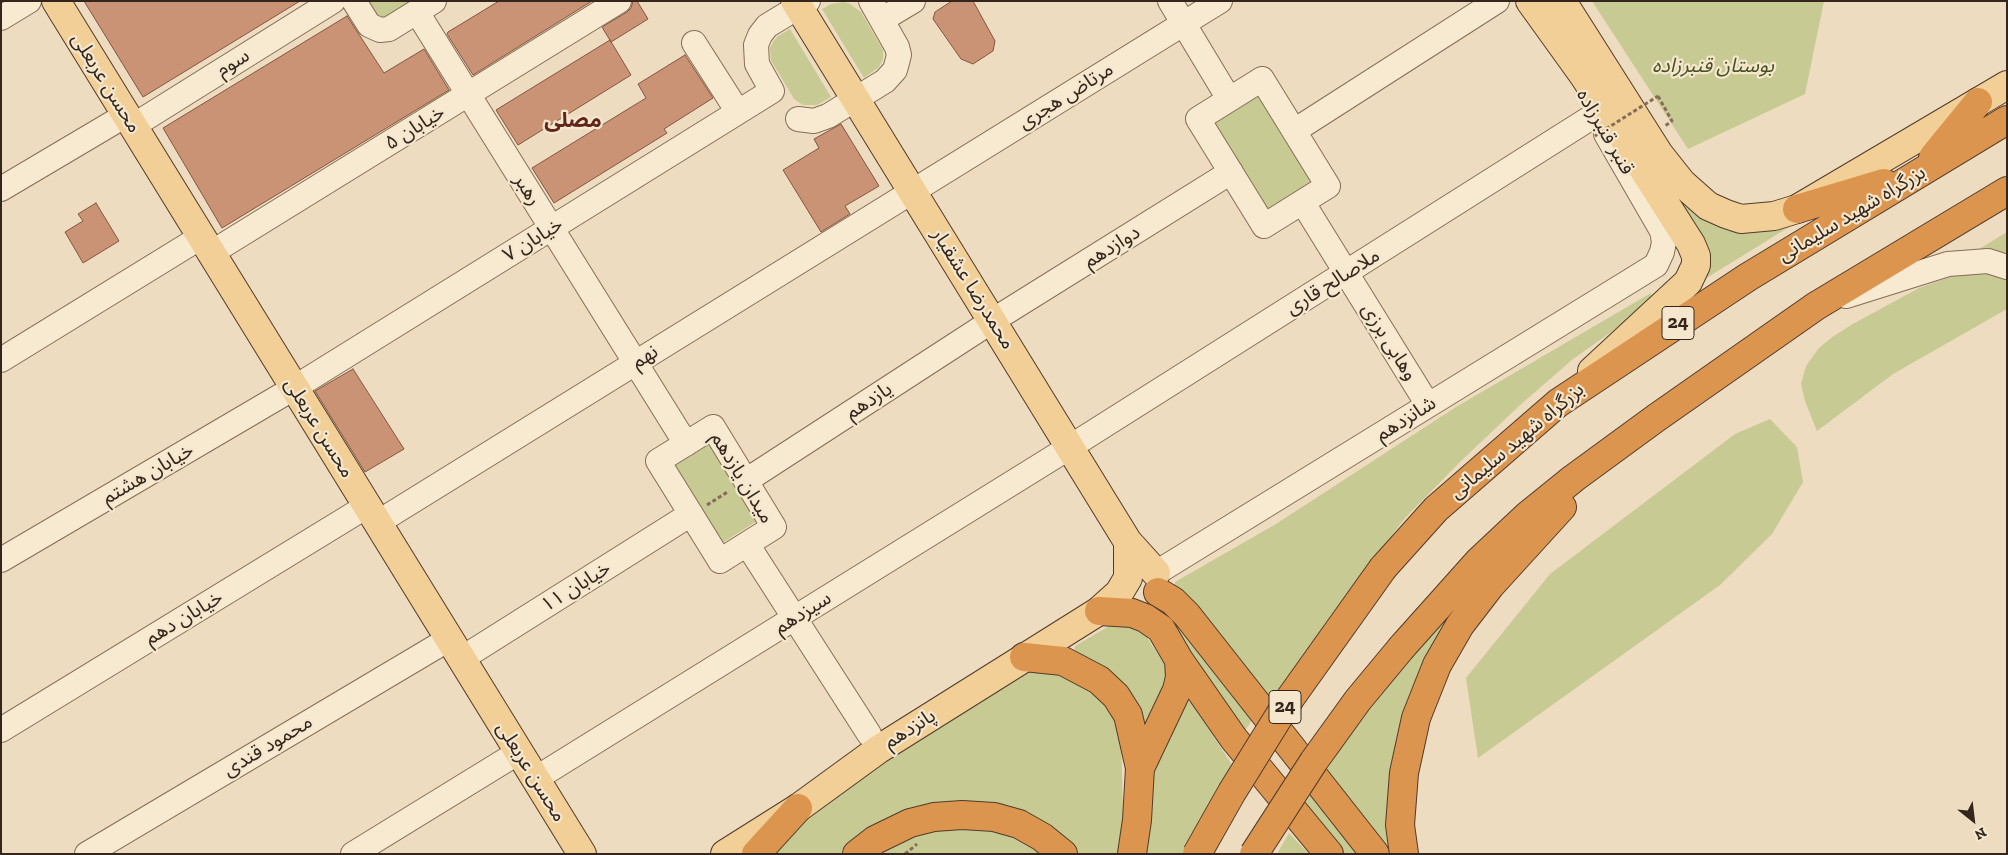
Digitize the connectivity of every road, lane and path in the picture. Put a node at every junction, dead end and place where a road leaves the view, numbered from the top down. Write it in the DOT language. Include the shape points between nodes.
graph roads {
  1 [pos="30,1"];
  2 [pos="56,1"];
  3 [pos="334,1"];
  4 [pos="354,1"];
  5 [pos="618,1"];
  6 [pos="912,1"];
  7 [pos="1170,1"];
  8 [pos="1220,1"];
  9 [pos="1497,1"];
  10 [pos="1562,1"];
  11 [pos="1531,2"];
  12 [pos="801,3"];
  13 [pos="426,6"];
  14 [pos="877,10"];
  15 [pos="1,18"];
  16 [pos="1184,24"];
  17 [pos="694,43"];
  18 [pos="1996,89"];
  19 [pos="468,95"];
  20 [pos="856,99"];
  21 [pos="1228,99"];
  22 [pos="738,112"];
  23 [pos="798,119"];
  24 [pos="129,120"];
  25 [pos="2007,120"];
  26 [pos="1672,121"];
  27 [pos="1595,126"];
  28 [pos="1294,131"];
  29 [pos="1231,172"];
  30 [pos="1920,173"];
  31 [pos="1,189"];
  32 [pos="2007,191"];
  33 [pos="912,192"];
  34 [pos="1303,202"];
  35 [pos="1797,209"];
  36 [pos="551,228"];
  37 [pos="206,245"];
  38 [pos="1656,265"];
  39 [pos="2007,266"];
  40 [pos="1347,274"];
  41 [pos="1816,306"];
  42 [pos="992,321"];
  43 [pos="1,360"];
  44 [pos="635,363"];
  45 [pos="294,388"];
  46 [pos="1558,403"];
  47 [pos="1428,405"];
  48 [pos="686,444"];
  49 [pos="1070,447"];
  50 [pos="1617,447"];
  51 [pos="747,480"];
  52 [pos="372,514"];
  53 [pos="691,514"];
  54 [pos="1128,542"];
  55 [pos="747,544"];
  56 [pos="1,560"];
  57 [pos="1157,583"];
  58 [pos="1099,611"];
  59 [pos="795,618"];
  60 [pos="1160,629"];
  61 [pos="455,649"];
  62 [pos="1024,657"];
  63 [pos="1179,660"];
  64 [pos="1,730"];
  65 [pos="869,734"];
  66 [pos="519,752"];
  67 [pos="1140,768"];
  68 [pos="535,779"];
  69 [pos="798,808"];
  70 [pos="919,843"];
  71 [pos="577,852"];
  72 [pos="87,854"];
  73 [pos="353,854"];
  74 [pos="725,854"];
  75 [pos="756,854"];
  76 [pos="857,854"];
  77 [pos="905,854"];
  78 [pos="1063,854"];
  79 [pos="1132,854"];
  80 [pos="1198,854"];
  81 [pos="1254,854"];
  82 [pos="1329,854"];
  83 [pos="1375,854"];
  84 [pos="1404,854"];
  1 -- 15 [label="street"];
  2 -- 24 [label="main road, محسن عربعلی"];
  3 -- 24 [label="street, سوم"];
  4 -- 13 [label="street" via="369,24 380,30 389,29"];
  5 -- 19 [label="street, خیابان ۵"];
  6 -- 14 [label="street"];
  7 -- 16 [label="street"];
  8 -- 16 [label="street, مرتاض هجری"];
  9 -- 28 [label="street"];
  10 -- 35 [label="main road, قنبر قنبرزاده" via="1659,154 1682,183 1708,206 1741,218 1757,219"];
  11 -- 27 [label="street, قنبر قنبرزاده"];
  11 -- 46 [label="main road" via="1584,76 1691,244 1696,265 1688,282"];
  12 -- 20 [label="main road, محمدرضا عشقیار"];
  12 -- 22 [label="street, خیابان ۷" via="767,26 760,35 756,45 757,64 772,91"];
  13 -- 19 [label="street, رهبر"];
  14 -- 20 [label="street" via="898,46 898,63 885,81"];
  16 -- 21 [label="street"];
  16 -- 33 [label="street, مرتاض هجری"];
  17 -- 22 [label="street"];
  18 -- 30 [label="highway"];
  18 -- 35 [label="main road, قنبر قنبرزاده"];
  19 -- 36 [label="street, رهبر"];
  19 -- 37 [label="street, خیابان ۵"];
  20 -- 23 [label="street" via="822,119"];
  20 -- 33 [label="main road, محمدرضا عشقیار"];
  21 -- 28 [label="street" via="1262,79"];
  21 -- 29 [label="street" via="1198,118"];
  22 -- 36 [label="street, خیابان ۷"];
  24 -- 31 [label="street, سوم"];
  24 -- 37 [label="main road, محسن عربعلی"];
  25 -- 30 [label="highway, بزرگراه شهید سلیمانی / 24"];
  26 -- 27 [label="path, bridge" via="1658,96"];
  27 -- 38 [label="street, قنبر قنبرزاده" via="1662,230 1664,242"];
  27 -- 40 [label="street, ملاصالح قاری"];
  28 -- 34 [label="street" via="1328,186"];
  29 -- 34 [label="street" via="1264,226"];
  29 -- 42 [label="street, دوازدهم"];
  30 -- 35 [label="highway"];
  30 -- 46 [label="highway, بزرگراه شهید سلیمانی / 24" via="1748,276"];
  32 -- 41 [label="highway"];
  33 -- 42 [label="main road, محمدرضا عشقیار"];
  33 -- 44 [label="street, نهم"];
  34 -- 40 [label="street, وهابی برزی"];
  36 -- 44 [label="street, رهبر"];
  36 -- 45 [label="street, خیابان ۷"];
  37 -- 43 [label="street, خیابان ۵"];
  37 -- 45 [label="main road, محسن عربعلی"];
  38 -- 47 [label="street, شانزدهم"];
  39 -- 41 [label="street" via="1988,262 1948,264"];
  40 -- 47 [label="street, وهابی برزی"];
  40 -- 49 [label="street, ملاصالح قاری"];
  41 -- 50 [label="highway"];
  42 -- 49 [label="main road, محمدرضا عشقیار"];
  42 -- 51 [label="street, یازدهم"];
  44 -- 48 [label="street, رهبر"];
  44 -- 52 [label="street, نهم"];
  45 -- 52 [label="main road, محسن عربعلی"];
  45 -- 56 [label="street, خیابان هشتم"];
  46 -- 80 [label="highway, بزرگراه شهید سلیمانی / 24, bridge" via="1436,509 1383,568 1291,697"];
  47 -- 57 [label="street, شانزدهم"];
  48 -- 51 [label="street, میدان یازدهم" via="713,427"];
  48 -- 53 [label="street, میدان یازدهم" via="658,461"];
  49 -- 54 [label="main road, محمدرضا عشقیار"];
  49 -- 59 [label="street, سیزدهم"];
  50 -- 81 [label="highway, bridge" via="1527,516 1478,562 1402,647 1314,761"];
  50 -- 84 [label="highway" via="1490,586 1449,642 1424,697 1409,749 1400,825"];
  51 -- 53 [label="path"];
  51 -- 55 [label="street, میدان یازدهم" via="774,527"];
  52 -- 61 [label="main road, محسن عربعلی"];
  52 -- 64 [label="street, خیابان دهم"];
  53 -- 55 [label="street, میدان یازدهم" via="720,561"];
  53 -- 61 [label="street, خیابان ۱۱"];
  54 -- 57 [label="main road, محمدرضا عشقیار"];
  54 -- 58 [label="main road, پانزدهم" via="1128,578 1119,593"];
  55 -- 59 [label="street"];
  57 -- 60 [label="highway"];
  57 -- 83 [label="highway" via="1187,615"];
  58 -- 60 [label="highway" via="1132,613"];
  58 -- 62 [label="main road, پانزدهم"];
  59 -- 65 [label="street"];
  59 -- 68 [label="street, سیزدهم"];
  60 -- 63 [label="highway"];
  61 -- 66 [label="main road, محسن عربعلی"];
  61 -- 72 [label="street, محمود قندی"];
  62 -- 67 [label="highway" via="1063,661 1099,680 1116,696 1128,715"];
  62 -- 69 [label="main road, پانزدهم" via="879,748"];
  63 -- 67 [label="highway" via="1178,690"];
  63 -- 82 [label="highway" via="1234,739"];
  66 -- 68 [label="main road, محسن عربعلی"];
  66 -- 73 [label="street"];
  67 -- 79 [label="highway"];
  68 -- 71 [label="main road, محسن عربعلی"];
  69 -- 74 [label="main road, پانزدهم"];
  69 -- 75 [label="highway"];
  70 -- 77 [label="path"];
  76 -- 78 [label="highway" via="875,840 910,823 962,815 994,817 1019,824"];
}
